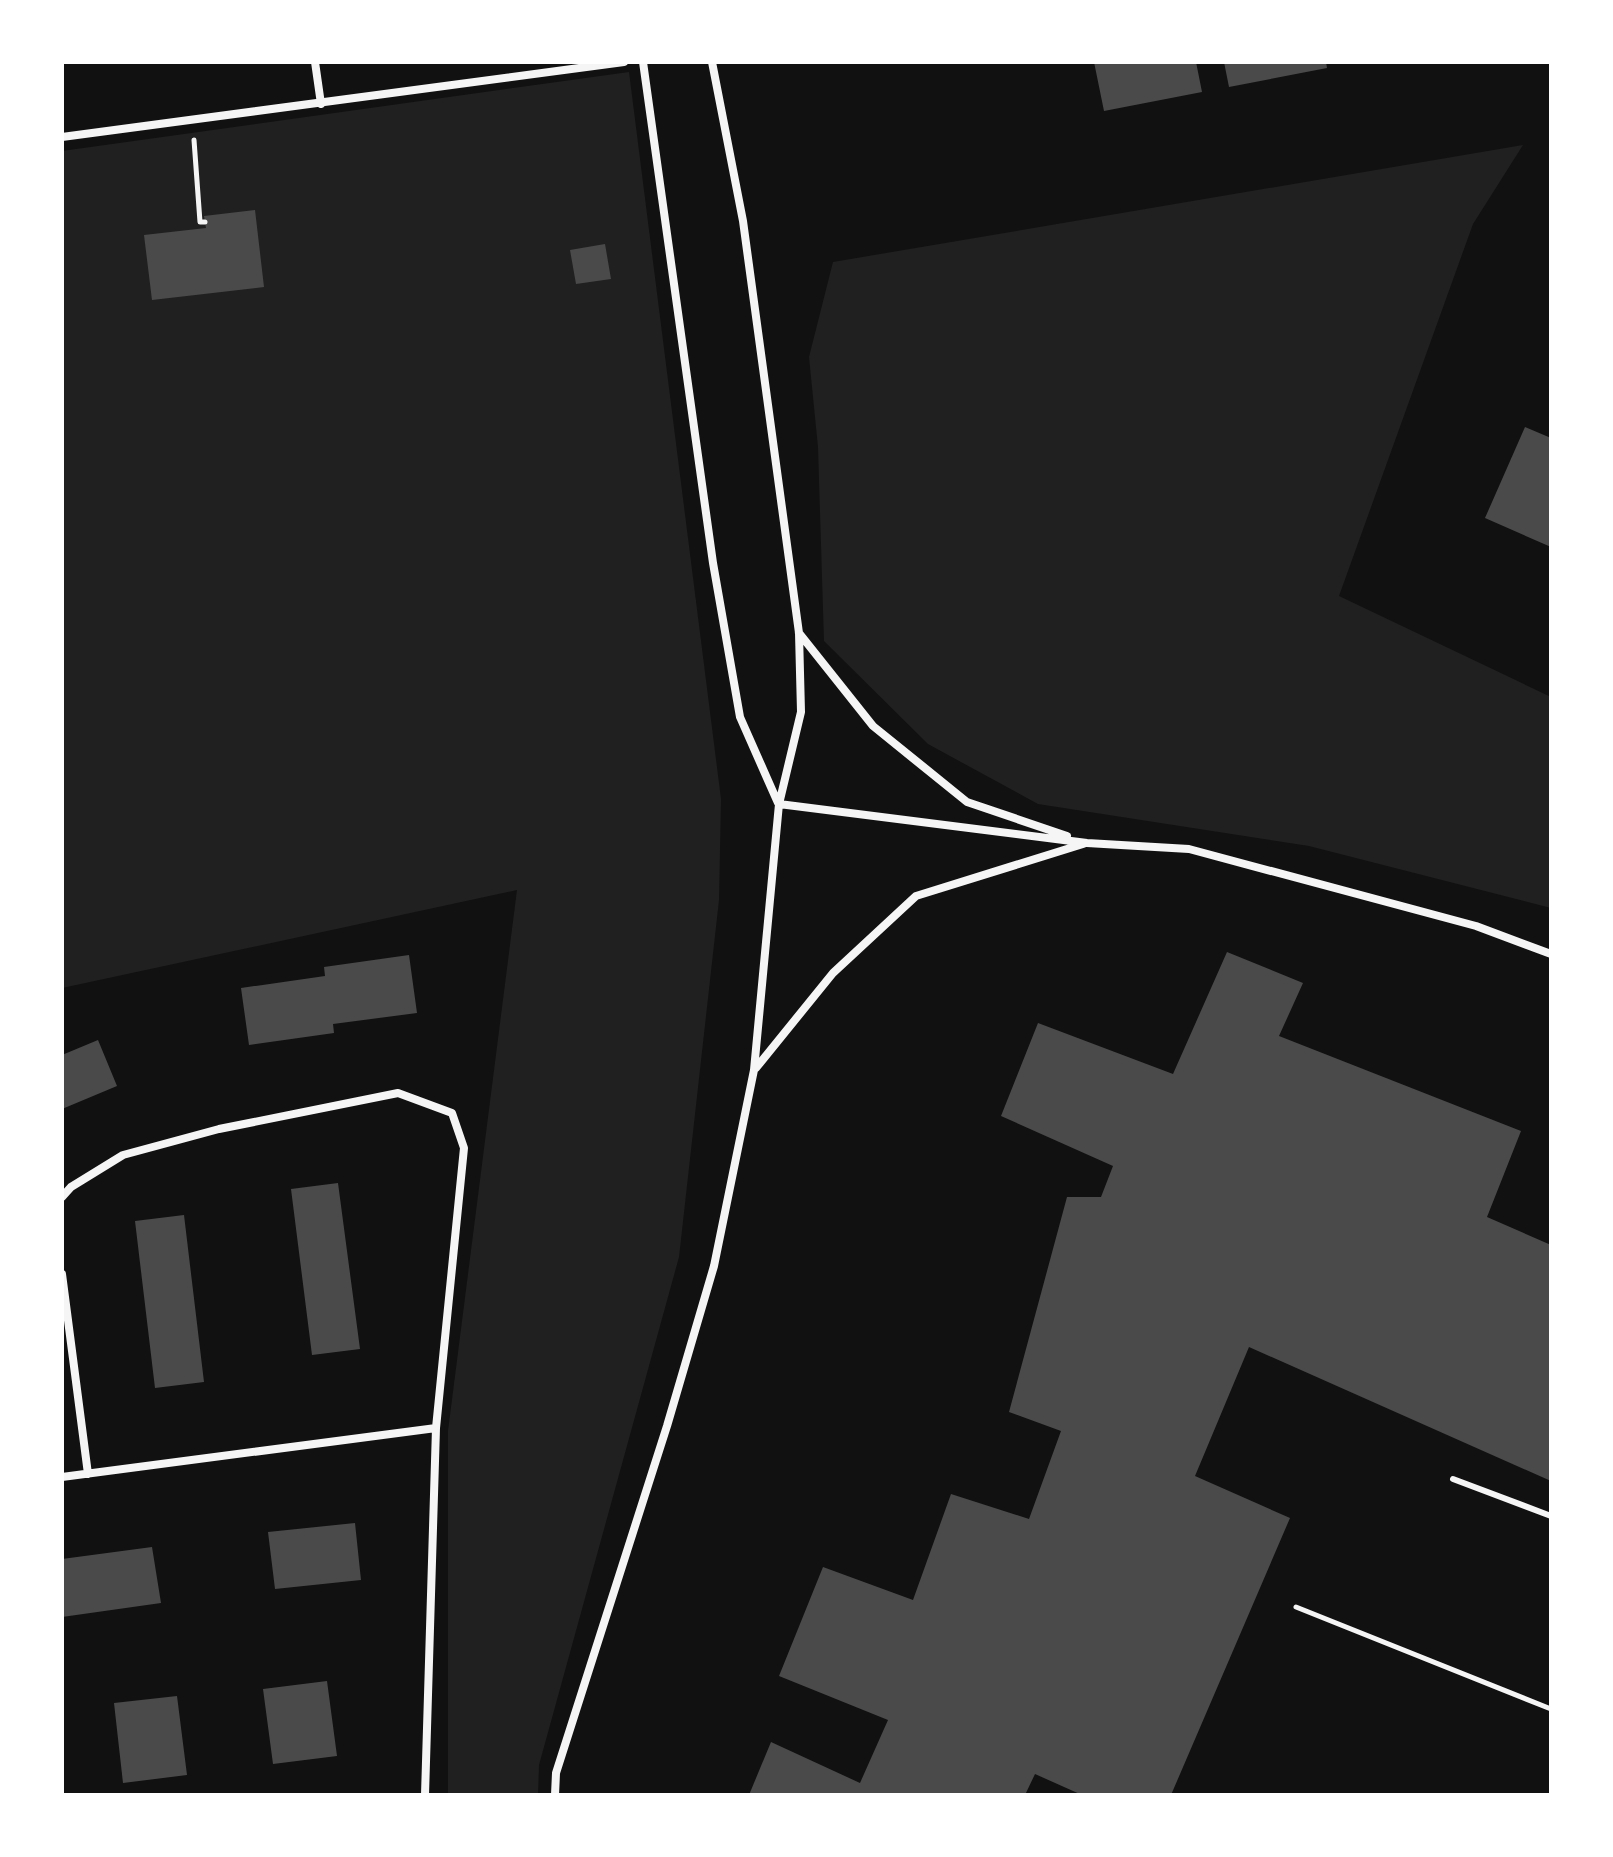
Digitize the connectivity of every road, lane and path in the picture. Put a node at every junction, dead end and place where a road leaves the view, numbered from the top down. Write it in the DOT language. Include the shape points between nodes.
graph roads {
  1 [pos="315,62"];
  2 [pos="624,62"];
  3 [pos="643,62"];
  4 [pos="712,62"];
  5 [pos="321,104"];
  6 [pos="192,121"];
  7 [pos="62,137"];
  8 [pos="205,222"];
  9 [pos="799,633"];
  10 [pos="779,804"];
  11 [pos="1087,843"];
  12 [pos="1551,954"];
  13 [pos="754,1070"];
  14 [pos="62,1197"];
  15 [pos="62,1274"];
  16 [pos="436,1428"];
  17 [pos="88,1474"];
  18 [pos="62,1477"];
  19 [pos="1453,1479"];
  20 [pos="1551,1516"];
  21 [pos="1296,1607"];
  22 [pos="1551,1709"];
  23 [pos="425,1795"];
  24 [pos="555,1795"];
  1 -- 5 [label="street"];
  2 -- 5 [label="street"];
  3 -- 10 [label="street" via="713,563 740,717"];
  4 -- 9 [label="street" via="743,221"];
  5 -- 6 [label="street"];
  6 -- 7 [label="street"];
  6 -- 8 [label="path" via="200,222"];
  9 -- 10 [label="street" via="801,712"];
  9 -- 11 [label="street" via="873,726 967,802"];
  10 -- 11 [label="street"];
  10 -- 13 [label="street"];
  11 -- 12 [label="street" via="1189,849 1476,926"];
  11 -- 13 [label="street" via="916,896 833,973"];
  13 -- 24 [label="street" via="714,1266 556,1773"];
  14 -- 16 [label="street" via="123,1155 219,1129 398,1093 452,1113 464,1148"];
  15 -- 17 [label="street"];
  16 -- 17 [label="street"];
  16 -- 23 [label="street"];
  17 -- 18 [label="street"];
  19 -- 20 [label="lane"];
  21 -- 22 [label="path"];
}
